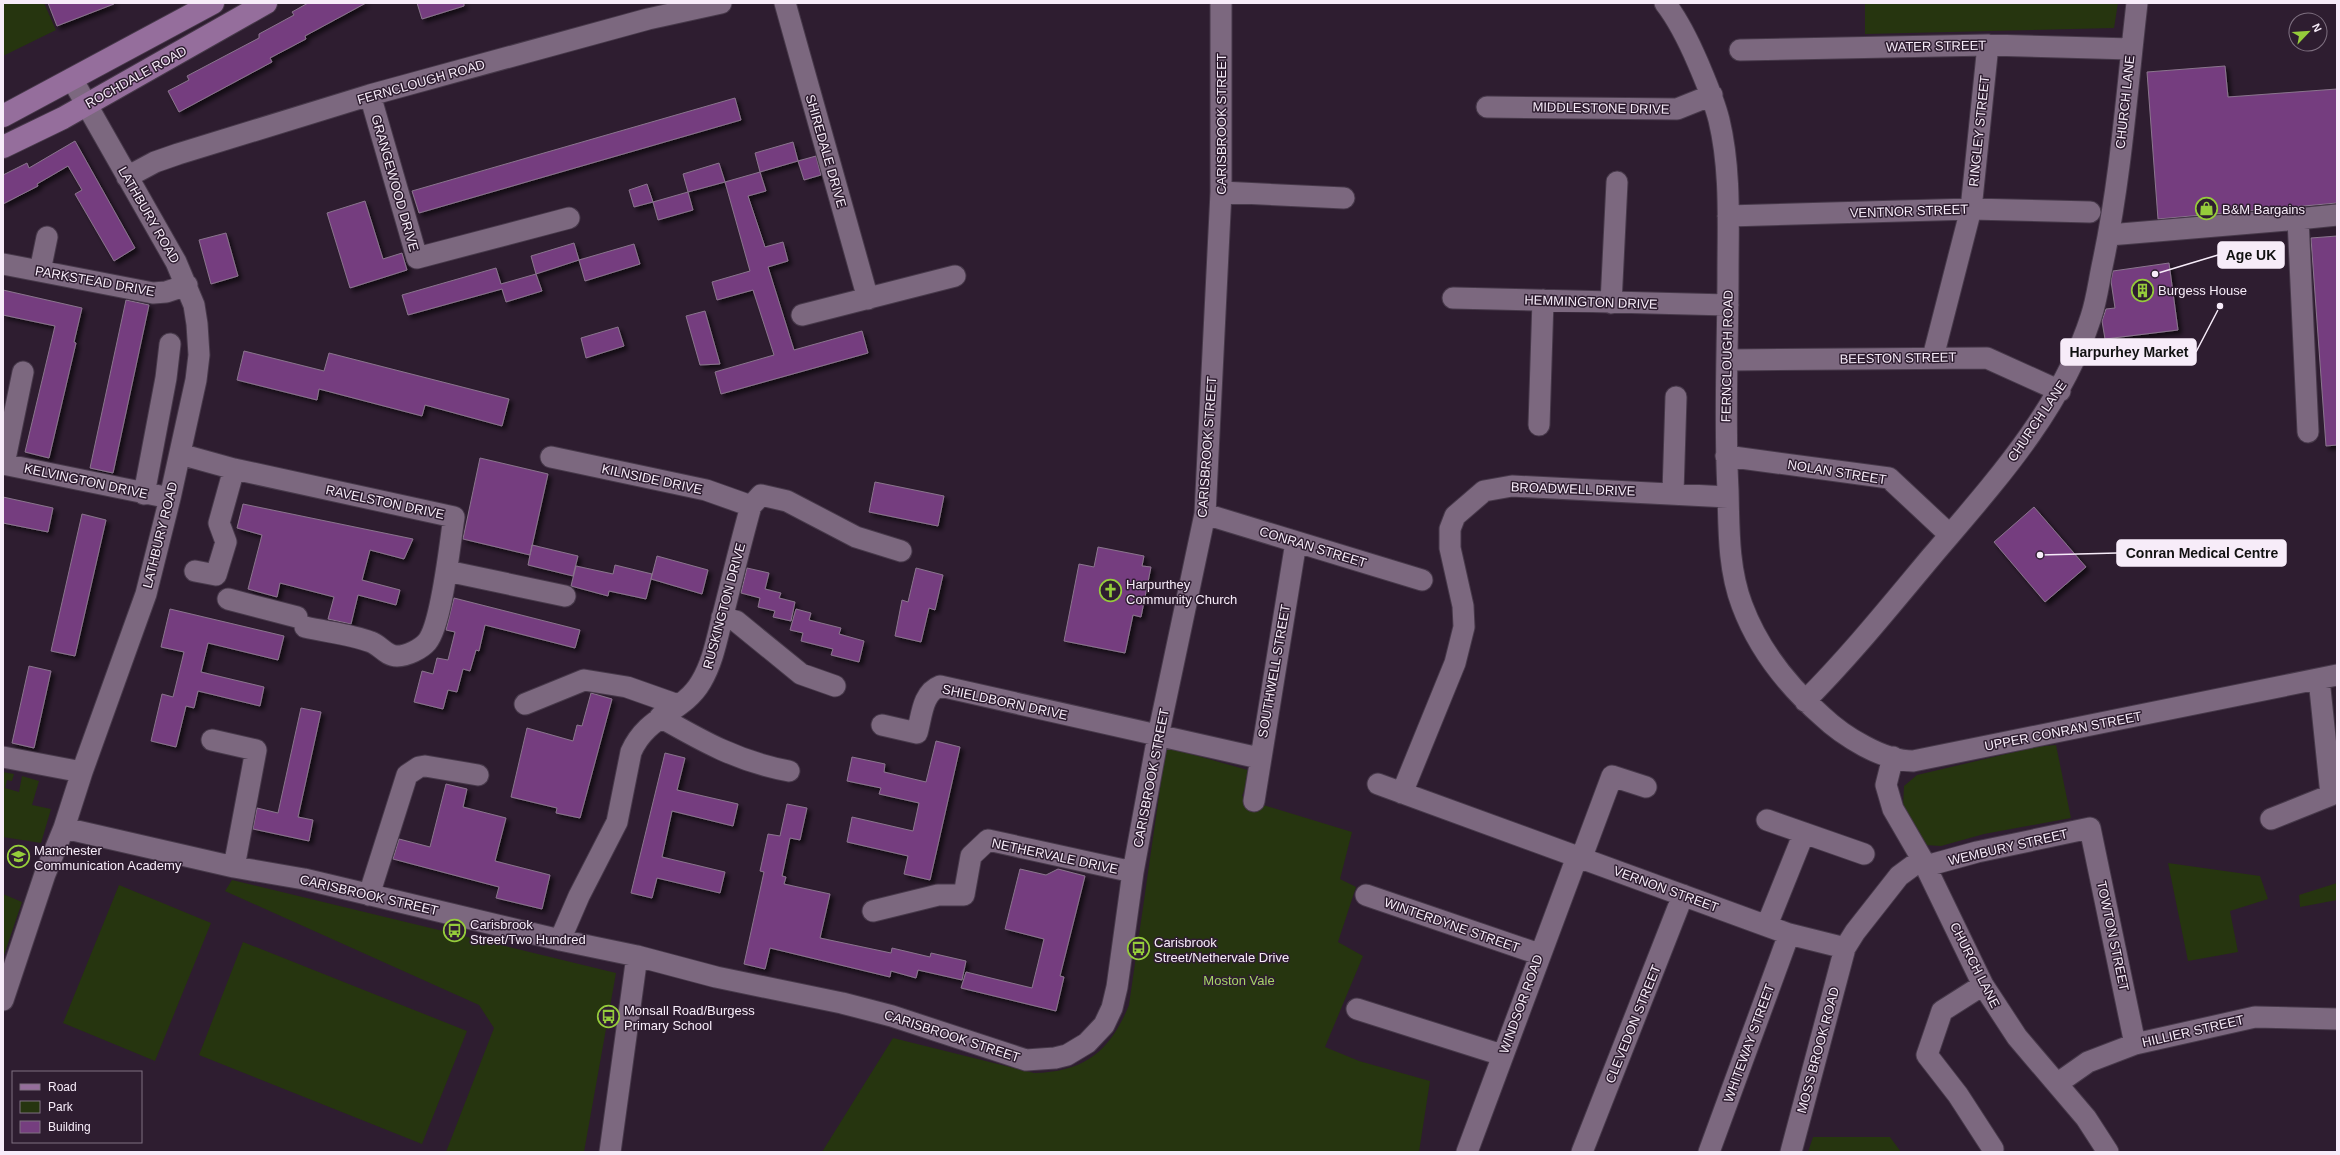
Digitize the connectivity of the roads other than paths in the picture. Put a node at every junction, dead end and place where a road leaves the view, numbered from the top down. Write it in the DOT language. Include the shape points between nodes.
graph roads {
  1 [pos="213,3"];
  2 [pos="266,3"];
  3 [pos="721,3"];
  4 [pos="785,3"];
  5 [pos="1221,3"];
  6 [pos="2137,3"];
  7 [pos="1676,7"];
  8 [pos="1988,45"];
  9 [pos="2131,49"];
  10 [pos="1740,50"];
  11 [pos="72,79"];
  12 [pos="370,95"];
  13 [pos="1712,95"];
  14 [pos="85,105"];
  15 [pos="1487,107"];
  16 [pos="3,116"];
  17 [pos="3,147"];
  18 [pos="127,177"];
  19 [pos="1617,182"];
  20 [pos="1221,192"];
  21 [pos="1344,198"];
  22 [pos="1971,209"];
  23 [pos="2090,212"];
  24 [pos="2337,214"];
  25 [pos="1728,216"];
  26 [pos="569,218"];
  27 [pos="2298,219"];
  28 [pos="2109,235"];
  29 [pos="47,237"];
  30 [pos="3,264"];
  31 [pos="40,271"];
  32 [pos="955,276"];
  33 [pos="187,285"];
  34 [pos="1453,298"];
  35 [pos="868,299"];
  36 [pos="1543,300"];
  37 [pos="1611,303"];
  38 [pos="1728,305"];
  39 [pos="802,315"];
  40 [pos="170,344"];
  41 [pos="1933,357"];
  42 [pos="1728,360"];
  43 [pos="23,372"];
  44 [pos="2060,391"];
  45 [pos="1676,397"];
  46 [pos="1539,425"];
  47 [pos="2308,432"];
  48 [pos="180,454"];
  49 [pos="1726,456"];
  50 [pos="551,457"];
  51 [pos="4,464"];
  52 [pos="234,469"];
  53 [pos="1673,493"];
  54 [pos="144,494"];
  55 [pos="1728,497"];
  56 [pos="170,498"];
  57 [pos="756,500"];
  58 [pos="1205,514"];
  59 [pos="1950,535"];
  60 [pos="1296,542"];
  61 [pos="901,551"];
  62 [pos="194,571"];
  63 [pos="447,571"];
  64 [pos="1422,580"];
  65 [pos="565,596"];
  66 [pos="228,599"];
  67 [pos="722,618"];
  68 [pos="2328,677"];
  69 [pos="835,686"];
  70 [pos="533,696"];
  71 [pos="1805,701"];
  72 [pos="678,705"];
  73 [pos="660,717"];
  74 [pos="882,725"];
  75 [pos="1158,736"];
  76 [pos="212,740"];
  77 [pos="3,757"];
  78 [pos="1893,757"];
  79 [pos="1259,758"];
  80 [pos="789,771"];
  81 [pos="82,772"];
  82 [pos="478,775"];
  83 [pos="1378,784"];
  84 [pos="1646,787"];
  85 [pos="1402,793"];
  86 [pos="1254,801"];
  87 [pos="2271,819"];
  88 [pos="1767,820"];
  89 [pos="64,828"];
  90 [pos="2090,828"];
  91 [pos="1804,833"];
  92 [pos="1864,854"];
  93 [pos="1579,858"];
  94 [pos="1924,862"];
  95 [pos="234,867"];
  96 [pos="1133,872"];
  97 [pos="369,895"];
  98 [pos="1366,895"];
  99 [pos="1683,895"];
  100 [pos="873,911"];
  101 [pos="1767,925"];
  102 [pos="1789,934"];
  103 [pos="560,940"];
  104 [pos="1844,948"];
  105 [pos="1539,954"];
  106 [pos="637,956"];
  107 [pos="1983,985"];
  108 [pos="3,1000"];
  109 [pos="1357,1009"];
  110 [pos="2337,1019"];
  111 [pos="2135,1044"];
  112 [pos="1502,1054"];
  113 [pos="2058,1082"];
  114 [pos="1993,1149"];
  115 [pos="610,1152"];
  116 [pos="1467,1152"];
  117 [pos="1582,1152"];
  118 [pos="1709,1152"];
  119 [pos="1791,1152"];
  120 [pos="2108,1152"];
  1 -- 11 [label="main road"];
  2 -- 14 [label="main road, ROCHDALE ROAD"];
  3 -- 12 [label="street, FERNCLOUGH ROAD" via="648,19"];
  4 -- 35 [label="street, SHIREDALE DRIVE"];
  5 -- 20 [label="street, CARISBROOK STREET"];
  6 -- 9 [label="street, CHURCH LANE"];
  7 -- 13 [label="street, FERNCLOUGH ROAD"];
  8 -- 9 [label="street, WATER STREET"];
  8 -- 10 [label="street, WATER STREET"];
  8 -- 22 [label="street, RINGLEY STREET"];
  9 -- 28 [label="street, CHURCH LANE"];
  11 -- 14 [label="street, LATHBURY ROAD"];
  11 -- 16 [label="main road"];
  12 -- 18 [label="street, FERNCLOUGH ROAD" via="178,154 155,162"];
  12 -- 26 [label="street, GRANGEWOOD DRIVE" via="416,258"];
  13 -- 15 [label="street, MIDDLESTONE DRIVE" via="1677,109"];
  13 -- 25 [label="street, FERNCLOUGH ROAD" via="1725,148"];
  14 -- 17 [label="main road, ROCHDALE ROAD"];
  14 -- 18 [label="street, LATHBURY ROAD"];
  18 -- 33 [label="street, LATHBURY ROAD"];
  19 -- 37 [label="street"];
  20 -- 21 [label="street"];
  20 -- 58 [label="street, CARISBROOK STREET"];
  22 -- 23 [label="street, VENTNOR STREET"];
  22 -- 25 [label="street, VENTNOR STREET"];
  22 -- 41 [label="street, RINGLEY STREET"];
  24 -- 27 [label="street"];
  25 -- 38 [label="street, FERNCLOUGH ROAD"];
  27 -- 28 [label="street"];
  27 -- 47 [label="street"];
  28 -- 44 [label="street, CHURCH LANE" via="2092,315 2077,357"];
  29 -- 31 [label="street"];
  30 -- 31 [label="street, PARKSTEAD DRIVE"];
  31 -- 33 [label="street, PARKSTEAD DRIVE" via="153,293 166,292"];
  32 -- 35 [label="street"];
  33 -- 48 [label="street, LATHBURY ROAD" via="197,324 199,355"];
  34 -- 36 [label="street, HEMMINGTON DRIVE"];
  35 -- 39 [label="street"];
  36 -- 37 [label="street, HEMMINGTON DRIVE"];
  36 -- 46 [label="street"];
  37 -- 38 [label="street, HEMMINGTON DRIVE"];
  38 -- 42 [label="street, FERNCLOUGH ROAD"];
  40 -- 54 [label="street"];
  41 -- 42 [label="street, BEESTON STREET"];
  41 -- 44 [label="street, BEESTON STREET" via="1987,358"];
  42 -- 49 [label="street, FERNCLOUGH ROAD"];
  43 -- 51 [label="street"];
  44 -- 59 [label="street, CHURCH LANE" via="2009,464"];
  45 -- 53 [label="street"];
  48 -- 52 [label="street, RAVELSTON DRIVE"];
  48 -- 56 [label="street, LATHBURY ROAD"];
  49 -- 55 [label="street, FERNCLOUGH ROAD"];
  49 -- 59 [label="street, NOLAN STREET" via="1889,478"];
  50 -- 57 [label="street, KILNSIDE DRIVE"];
  51 -- 54 [label="street, KELVINGTON DRIVE"];
  52 -- 62 [label="street" via="219,523 226,542 216,575"];
  52 -- 63 [label="street, RAVELSTON DRIVE" via="454,517"];
  53 -- 55 [label="street, BROADWELL DRIVE"];
  53 -- 85 [label="street, BROADWELL DRIVE" via="1512,486 1484,491 1456,516 1450,529 1450,548 1463,606 1464,627 1456,663"];
  54 -- 56 [label="street, KELVINGTON DRIVE"];
  55 -- 71 [label="street, FERNCLOUGH ROAD" via="1731,557 1741,604 1750,625 1769,656"];
  56 -- 81 [label="street, LATHBURY ROAD" via="146,594"];
  57 -- 61 [label="street, KILNSIDE DRIVE" via="787,501 856,537"];
  57 -- 67 [label="street, RUSKINGTON DRIVE"];
  58 -- 60 [label="street, CONRAN STREET"];
  58 -- 75 [label="street, CARISBROOK STREET"];
  59 -- 71 [label="street, CHURCH LANE" via="1839,666"];
  60 -- 64 [label="street, CONRAN STREET"];
  60 -- 79 [label="street, SOUTHWELL STREET"];
  63 -- 65 [label="street"];
  63 -- 66 [label="street, RAVELSTON DRIVE" via="431,636 427,642 413,651 396,656 372,642 307,629"];
  67 -- 69 [label="street" via="736,621 801,674"];
  67 -- 72 [label="street, RUSKINGTON DRIVE" via="709,667 693,693"];
  68 -- 78 [label="street, UPPER CONRAN STREET" via="1920,760 1906,761"];
  68 -- 87 [label="street" via="2331,795"];
  70 -- 72 [label="street" via="589,680 627,687"];
  71 -- 78 [label="street, UPPER CONRAN STREET" via="1848,738"];
  72 -- 73 [label="street, RUSKINGTON DRIVE"];
  73 -- 80 [label="street" via="729,755 769,768"];
  73 -- 103 [label="street, RUSKINGTON DRIVE" via="642,732 635,742 617,822 579,896"];
  74 -- 75 [label="street, SHIELDBORN DRIVE" via="917,733 926,697 940,686"];
  75 -- 79 [label="street"];
  75 -- 96 [label="street, CARISBROOK STREET"];
  76 -- 95 [label="street" via="256,750"];
  77 -- 81 [label="street"];
  78 -- 94 [label="street, CHURCH LANE" via="1886,785 1888,796"];
  79 -- 86 [label="street, SOUTHWELL STREET"];
  81 -- 89 [label="street, LATHBURY ROAD"];
  82 -- 97 [label="street" via="424,766 407,775"];
  83 -- 85 [label="street, VERNON STREET"];
  84 -- 93 [label="street, WINDSOR ROAD" via="1612,776"];
  85 -- 93 [label="street, VERNON STREET"];
  88 -- 91 [label="street"];
  89 -- 95 [label="street, CARISBROOK STREET"];
  89 -- 108 [label="street, LATHBURY ROAD" via="45,874"];
  90 -- 94 [label="street, WEMBURY STREET"];
  90 -- 111 [label="street, TOWTON STREET"];
  91 -- 92 [label="street"];
  91 -- 101 [label="street"];
  93 -- 99 [label="street, VERNON STREET"];
  93 -- 105 [label="street, WINDSOR ROAD"];
  94 -- 104 [label="street" via="1899,876"];
  94 -- 107 [label="street, CHURCH LANE"];
  95 -- 97 [label="street, CARISBROOK STREET" via="304,879"];
  96 -- 100 [label="street, NETHERVALE DRIVE" via="988,840 971,856 964,895 938,895"];
  96 -- 106 [label="street, CARISBROOK STREET" via="1112,1008 1096,1036 1078,1049 1055,1058 1026,1060 892,1016 716,977"];
  97 -- 103 [label="street, CARISBROOK STREET"];
  98 -- 105 [label="street, WINTERDYNE STREET"];
  99 -- 101 [label="street, VERNON STREET"];
  99 -- 117 [label="street, CLEVEDON STREET"];
  101 -- 102 [label="street, VERNON STREET"];
  102 -- 104 [label="street, VERNON STREET"];
  102 -- 118 [label="street, WHITEWAY STREET"];
  103 -- 106 [label="street, CARISBROOK STREET"];
  104 -- 119 [label="street, MOSS BROOK ROAD"];
  105 -- 112 [label="street, WINDSOR ROAD"];
  106 -- 115 [label="street"];
  107 -- 113 [label="street, CHURCH LANE" via="2017,1037"];
  107 -- 114 [label="street" via="1942,1010 1928,1055"];
  109 -- 112 [label="street"];
  110 -- 111 [label="street, HILLIER STREET" via="2254,1017"];
  111 -- 113 [label="street, HILLIER STREET" via="2088,1062"];
  112 -- 116 [label="street, WINDSOR ROAD"];
  113 -- 120 [label="street, CHURCH LANE"];
}
